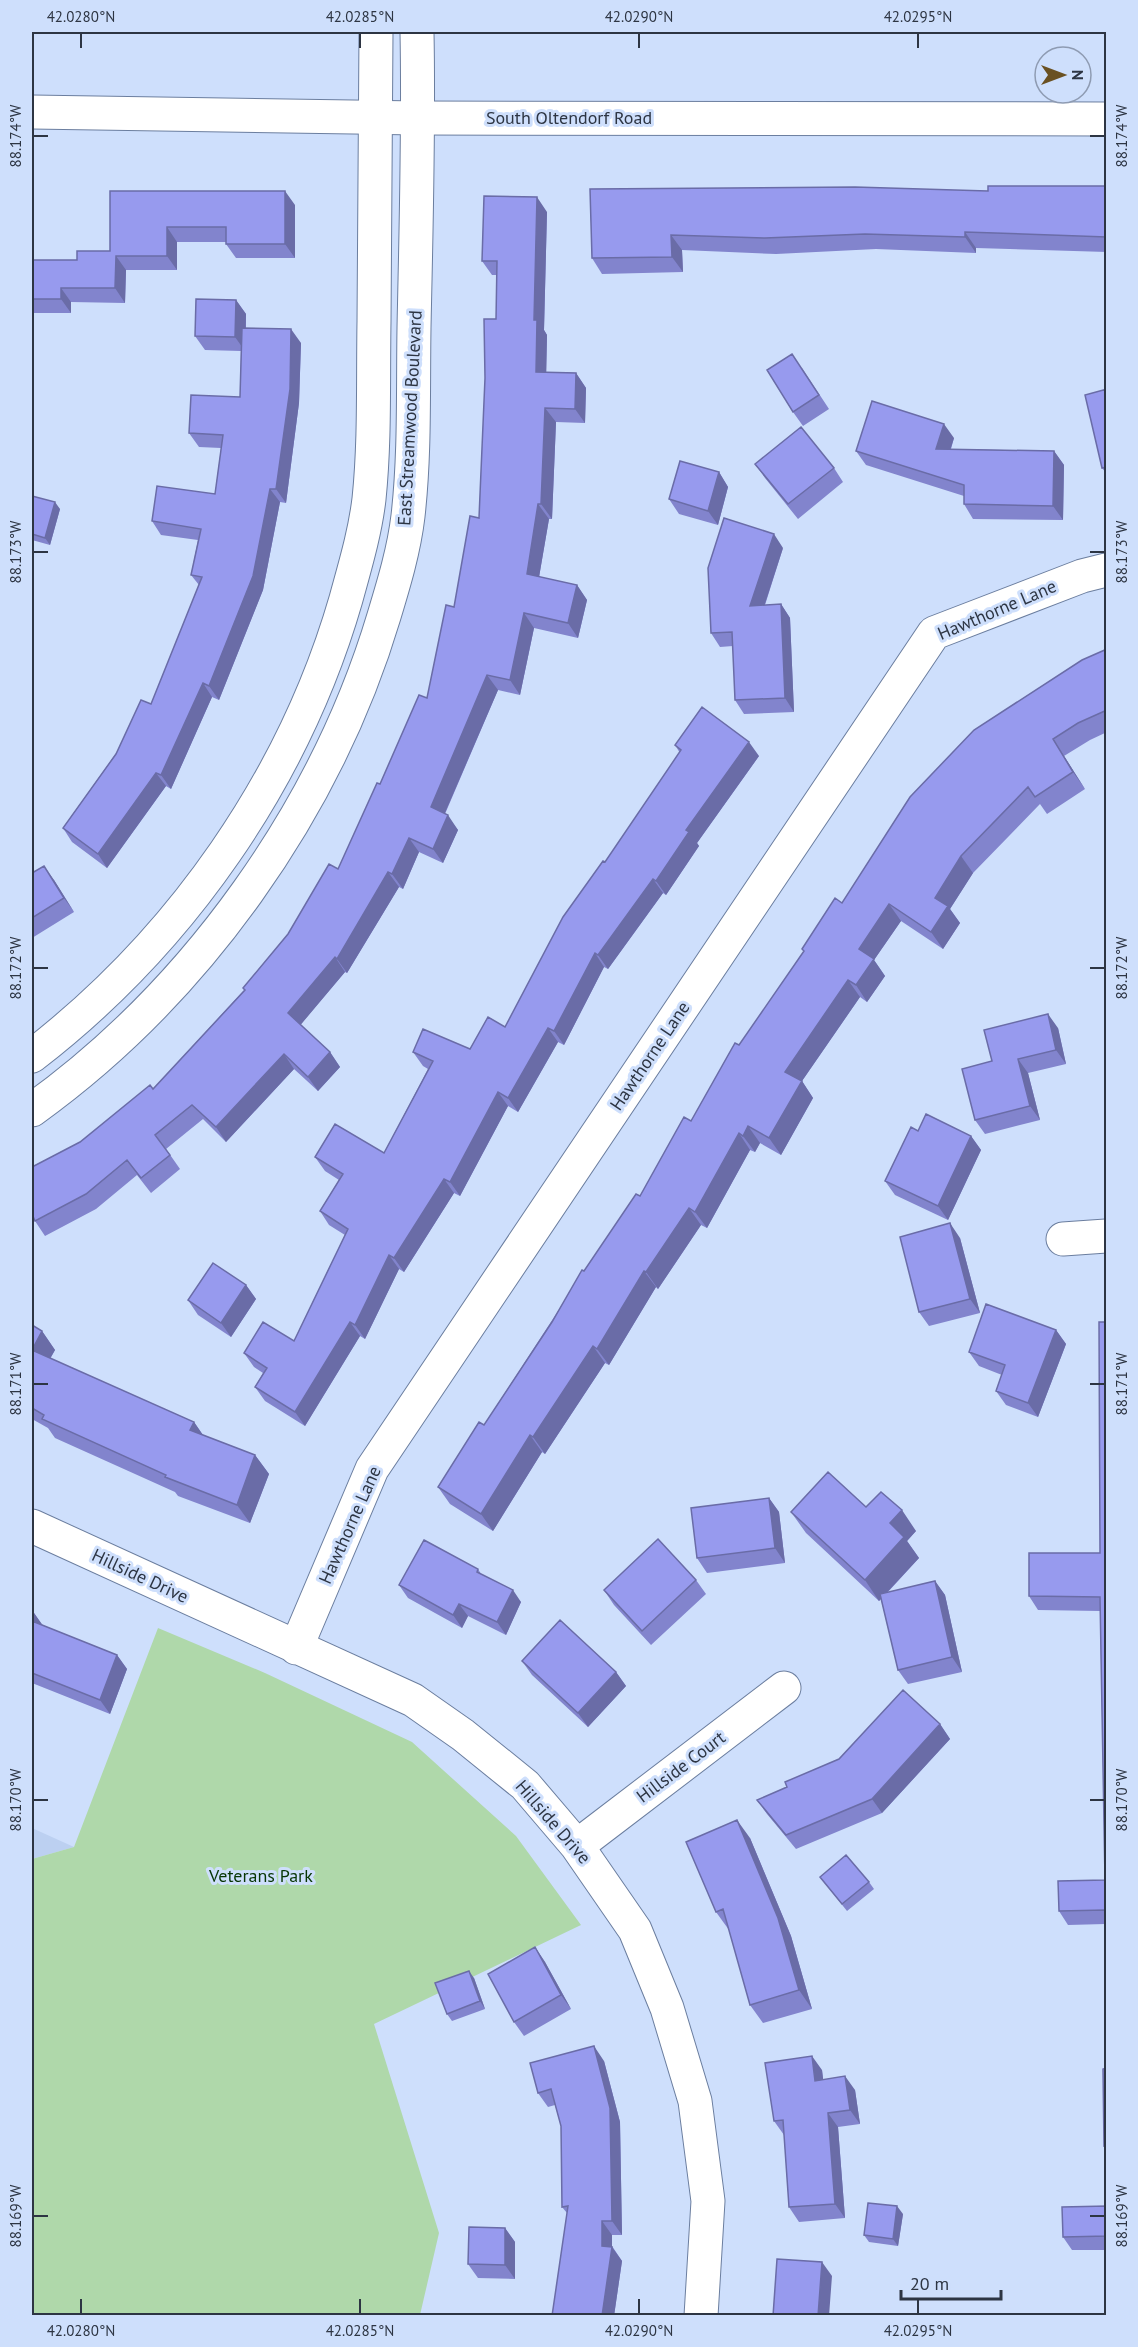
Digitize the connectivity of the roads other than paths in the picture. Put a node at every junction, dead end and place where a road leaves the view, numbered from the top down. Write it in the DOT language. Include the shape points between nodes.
graph roads {
  1 [pos="376,32"];
  2 [pos="417,32"];
  3 [pos="32,112"];
  4 [pos="376,116"];
  5 [pos="419,117"];
  6 [pos="1107,119"];
  7 [pos="1107,570"];
  8 [pos="32,1056"];
  9 [pos="32,1110"];
  10 [pos="1107,1236"];
  11 [pos="1063,1239"];
  12 [pos="32,1526"];
  13 [pos="296,1648"];
  14 [pos="784,1688"];
  15 [pos="577,1846"];
  16 [pos="701,2316"];
  1 -- 4 [label="street, East Streamwood Boulevard"];
  2 -- 5 [label="street, East Streamwood Boulevard"];
  3 -- 4 [label="street, South Oltendorf Road"];
  4 -- 5 [label="street, South Oltendorf Road"];
  4 -- 8 [label="street, East Streamwood Boulevard" via="369,499 356,565 332,646 287,751 236,839 142,954 67,1029"];
  5 -- 6 [label="street, South Oltendorf Road"];
  5 -- 9 [label="street, East Streamwood Boulevard" via="408,517 393,585 367,668 311,789 284,836 217,932 97,1060"];
  7 -- 13 [label="street, Hawthorne Lane" via="934,633 372,1469"];
  10 -- 11 [label="street"];
  12 -- 13 [label="street, Hillside Drive"];
  13 -- 15 [label="street, Hillside Drive" via="413,1700 525,1785"];
  14 -- 15 [label="street, Hillside Court"];
  15 -- 16 [label="street, Hillside Drive" via="635,1930 667,2008 695,2101 708,2201"];
}
